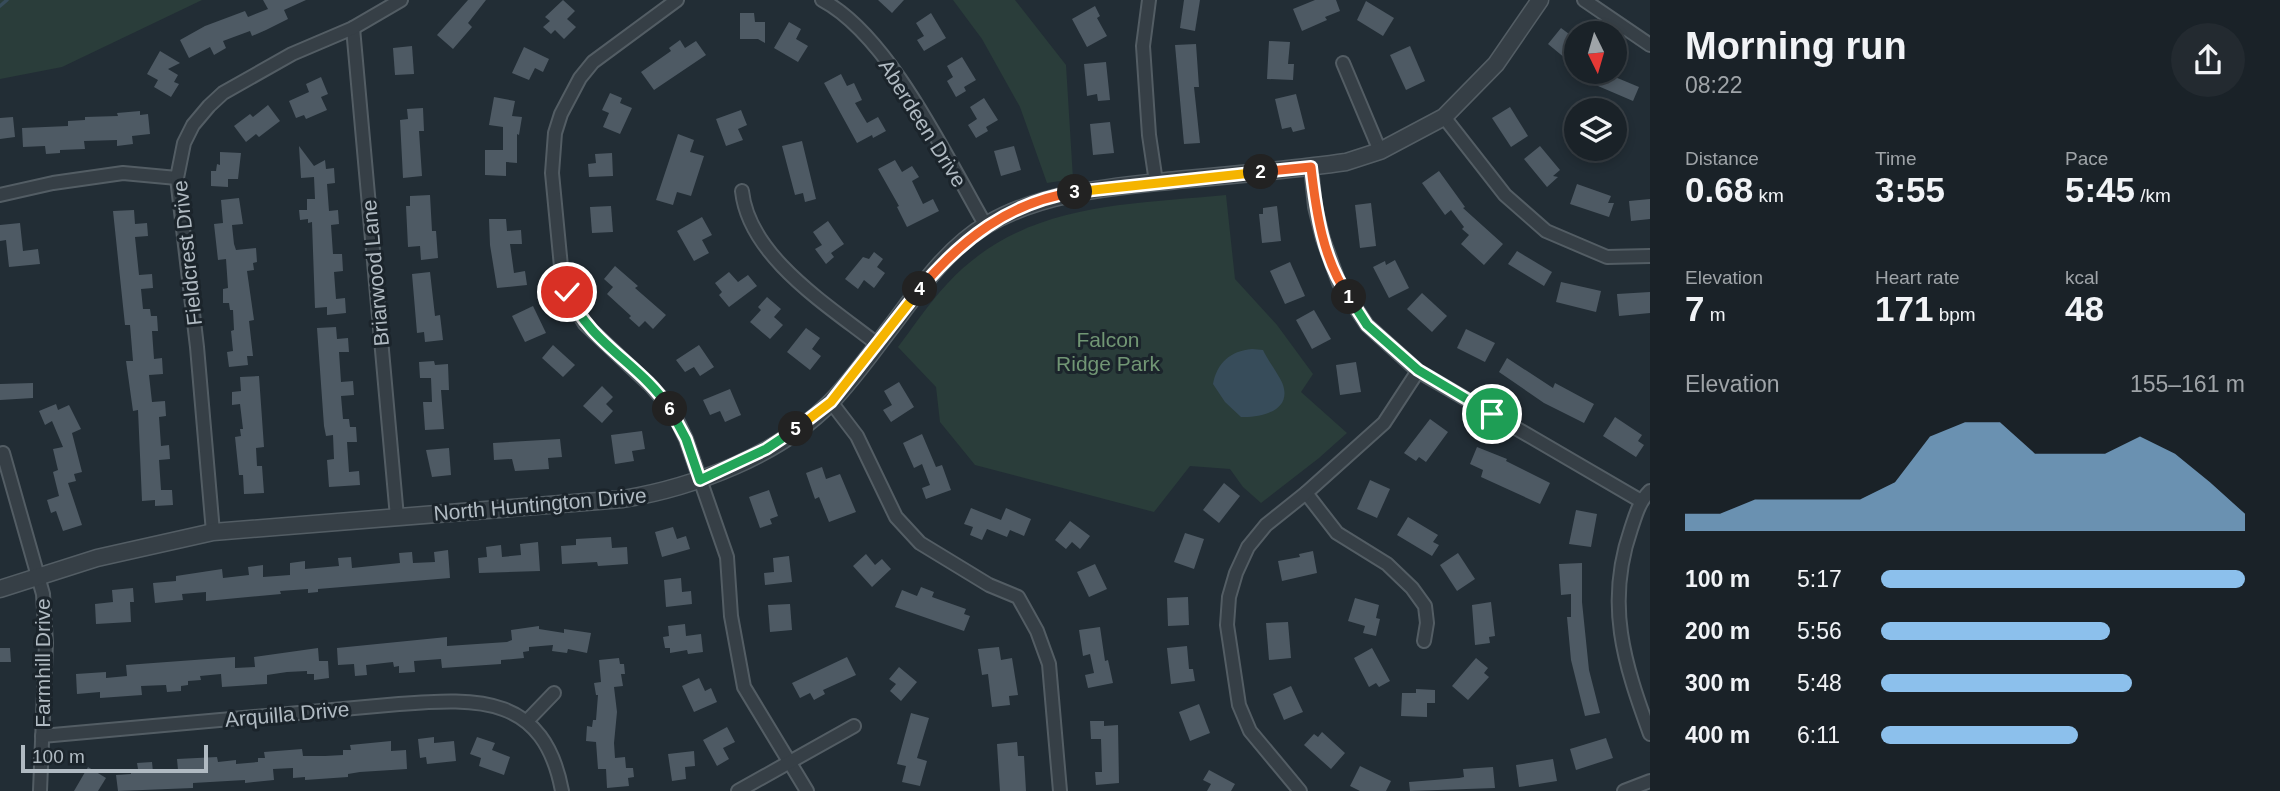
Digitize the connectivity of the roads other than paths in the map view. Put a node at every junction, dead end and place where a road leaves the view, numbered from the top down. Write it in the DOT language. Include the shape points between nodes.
graph roads {
  1 [pos="401,0"];
  2 [pos="677,0"];
  3 [pos="822,0"];
  4 [pos="1149,0"];
  5 [pos="1540,0"];
  6 [pos="1584,0"];
  7 [pos="354,28"];
  8 [pos="1650,45"];
  9 [pos="1343,63"];
  10 [pos="1444,117"];
  11 [pos="1380,151"];
  12 [pos="1311,167"];
  13 [pos="177,178"];
  14 [pos="1156,182"];
  15 [pos="742,191"];
  16 [pos="0,195"];
  17 [pos="986,226"];
  18 [pos="1650,256"];
  19 [pos="877,344"];
  20 [pos="1418,370"];
  21 [pos="831,402"];
  22 [pos="3,453"];
  23 [pos="700,480"];
  24 [pos="1306,493"];
  25 [pos="1645,496"];
  26 [pos="397,517"];
  27 [pos="214,532"];
  28 [pos="39,577"];
  29 [pos="0,589"];
  30 [pos="1424,641"];
  31 [pos="554,693"];
  32 [pos="527,721"];
  33 [pos="854,726"];
  34 [pos="1650,734"];
  35 [pos="42,736"];
  36 [pos="789,763"];
  37 [pos="1650,781"];
  38 [pos="40,791"];
  39 [pos="562,791"];
  40 [pos="738,791"];
  41 [pos="807,791"];
  42 [pos="1060,791"];
  43 [pos="1300,791"];
  44 [pos="1624,791"];
  1 -- 7 [label="street, Fieldcrest Drive"];
  2 -- 23 [label="street" via="593,62 580,78 555,132 552,173 560,264 572,303 594,334 665,402 686,439"];
  3 -- 17 [label="street, Aberdeen Drive" via="858,27 886,60"];
  4 -- 14 [label="street" via="1143,46"];
  5 -- 10 [label="street, North Huntington Drive" via="1496,64"];
  6 -- 8 [label="street"];
  7 -- 13 [label="street, Fieldcrest Drive" via="292,54 223,93 193,125"];
  7 -- 26 [label="street, Briarwood Lane"];
  9 -- 11 [label="street"];
  10 -- 11 [label="street, North Huntington Drive"];
  10 -- 18 [label="street" via="1504,195 1546,231 1607,257"];
  11 -- 12 [label="street, North Huntington Drive"];
  12 -- 14 [label="street, North Huntington Drive"];
  12 -- 20 [label="street" via="1315,207 1339,283 1367,325"];
  13 -- 16 [label="street" via="123,173"];
  13 -- 27 [label="street, Fieldcrest Drive"];
  14 -- 17 [label="street, North Huntington Drive" via="1070,193 1012,211"];
  15 -- 19 [label="street" via="747,215 768,250 794,279"];
  17 -- 19 [label="street, North Huntington Drive" via="944,261"];
  19 -- 21 [label="street, North Huntington Drive"];
  20 -- 24 [label="street" via="1384,423"];
  20 -- 25 [label="street"];
  21 -- 23 [label="street, North Huntington Drive" via="775,444"];
  21 -- 42 [label="street" via="857,436 896,517 920,543 1018,597 1049,664"];
  22 -- 28 [label="street, Farmhill Drive"];
  23 -- 26 [label="street, North Huntington Drive" via="623,499"];
  23 -- 36 [label="street" via="727,557 731,616 744,687"];
  24 -- 30 [label="street" via="1337,533 1387,564 1412,588 1425,606"];
  24 -- 43 [label="street" via="1266,524 1248,547 1229,597 1227,625 1244,718"];
  25 -- 34 [label="street" via="1624,550 1618,601 1620,639"];
  26 -- 27 [label="street, North Huntington Drive"];
  27 -- 28 [label="street, North Huntington Drive" via="97,558"];
  28 -- 29 [label="street, North Huntington Drive"];
  28 -- 35 [label="street, Farmhill Drive" via="46,643"];
  31 -- 32 [label="street"];
  32 -- 35 [label="street, Arquilla Drive" via="500,707 454,700"];
  32 -- 39 [label="street, Arquilla Drive" via="550,752"];
  33 -- 36 [label="street"];
  35 -- 38 [label="street, Farmhill Drive"];
  36 -- 40 [label="street"];
  36 -- 41 [label="street"];
  37 -- 44 [label="street"];
}
